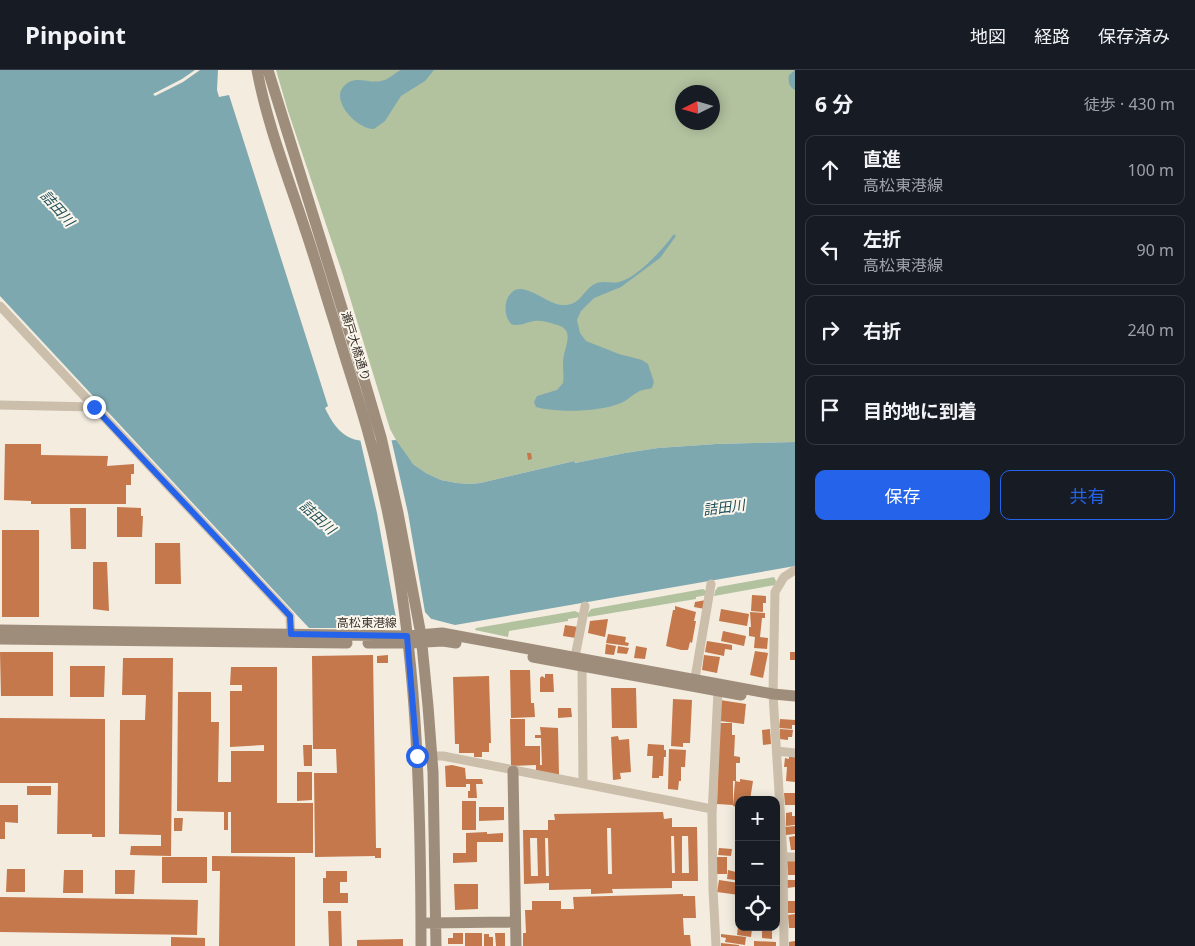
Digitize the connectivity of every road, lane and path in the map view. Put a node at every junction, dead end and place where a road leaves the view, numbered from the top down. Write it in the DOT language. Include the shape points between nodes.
graph roads {
  1 [pos="257,70"];
  2 [pos="268,70"];
  3 [pos="0,306"];
  4 [pos="0,405"];
  5 [pos="94,407"];
  6 [pos="375,437"];
  7 [pos="795,570"];
  8 [pos="711,584"];
  9 [pos="585,606"];
  10 [pos="0,630"];
  11 [pos="421,635"];
  12 [pos="407,636"];
  13 [pos="291,638"];
  14 [pos="0,639"];
  15 [pos="577,663"];
  16 [pos="694,683"];
  17 [pos="718,691"];
  18 [pos="795,696"];
  19 [pos="773,697"];
  20 [pos="795,703"];
  21 [pos="777,751"];
  22 [pos="795,753"];
  23 [pos="432,755"];
  24 [pos="417,756"];
  25 [pos="514,771"];
  26 [pos="583,782"];
  27 [pos="712,809"];
  28 [pos="783,857"];
  29 [pos="795,857"];
  30 [pos="515,922"];
  31 [pos="422,923"];
  32 [pos="436,923"];
  33 [pos="422,946"];
  34 [pos="436,946"];
  35 [pos="516,946"];
  36 [pos="716,946"];
  37 [pos="784,946"];
  1 -- 6 [label="street, 瀬戸大橋通り" via="282,160"];
  2 -- 6 [label="street, 瀬戸大橋通り" via="347,321"];
  3 -- 5 [label="street"];
  4 -- 5 [label="street"];
  5 -- 13 [label="street" via="290,616"];
  6 -- 11 [label="street, 瀬戸大橋通り" via="398,513"];
  6 -- 12 [label="street, 瀬戸大橋通り"];
  7 -- 19 [label="street" via="784,577 775,592"];
  8 -- 16 [label="street"];
  9 -- 15 [label="street"];
  10 -- 13 [label="street, 高松東港線"];
  11 -- 12 [label="street, 高松東港線"];
  11 -- 15 [label="street, 高松東港線" via="442,632"];
  11 -- 23 [label="street"];
  12 -- 13 [label="street, 高松東港線"];
  12 -- 24 [label="street, 高松東港線"];
  13 -- 14 [label="street, 高松東港線"];
  15 -- 16 [label="street, 高松東港線"];
  15 -- 26 [label="street"];
  16 -- 17 [label="street"];
  16 -- 19 [label="street"];
  17 -- 19 [label="street"];
  17 -- 27 [label="street"];
  18 -- 19 [label="street"];
  19 -- 20 [label="street"];
  19 -- 21 [label="street"];
  21 -- 22 [label="street"];
  21 -- 28 [label="street"];
  23 -- 24 [label="street"];
  23 -- 25 [label="street"];
  23 -- 32 [label="street"];
  24 -- 31 [label="street, 高松東港線"];
  25 -- 26 [label="street"];
  25 -- 30 [label="street"];
  26 -- 27 [label="street"];
  27 -- 36 [label="street"];
  28 -- 29 [label="street"];
  28 -- 37 [label="street"];
  30 -- 32 [label="street"];
  30 -- 35 [label="street"];
  31 -- 32 [label="street"];
  31 -- 33 [label="street, 高松東港線"];
  32 -- 34 [label="street"];
}
